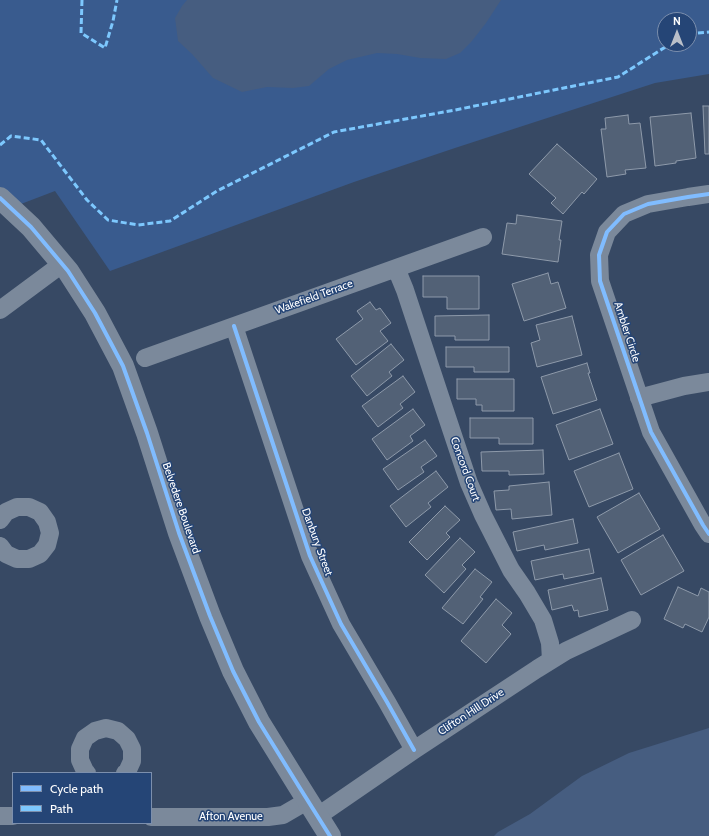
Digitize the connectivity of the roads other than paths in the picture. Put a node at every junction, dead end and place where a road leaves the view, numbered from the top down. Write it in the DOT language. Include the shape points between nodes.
graph roads {
  1 [pos="709,194"];
  2 [pos="0,198"];
  3 [pos="483,237"];
  4 [pos="62,264"];
  5 [pos="396,268"];
  6 [pos="0,310"];
  7 [pos="234,326"];
  8 [pos="145,358"];
  9 [pos="709,382"];
  10 [pos="639,398"];
  11 [pos="0,520"];
  12 [pos="709,534"];
  13 [pos="0,546"];
  14 [pos="632,620"];
  15 [pos="551,660"];
  16 [pos="414,750"];
  17 [pos="86,772"];
  18 [pos="127,772"];
  19 [pos="313,808"];
  20 [pos="0,816"];
  21 [pos="12,816"];
  22 [pos="152,817"];
  23 [pos="330,836"];
  1 -- 10 [label="street, Ambler Circle" via="648,204 624,214 606,232 599,255 600,281"];
  2 -- 4 [label="street, Belvedere Boulevard" via="31,227"];
  3 -- 5 [label="street, Wakefield Terrace"];
  4 -- 6 [label="street"];
  4 -- 19 [label="street, Belvedere Boulevard" via="95,313 122,366 147,433 179,533 233,671 259,722"];
  5 -- 7 [label="street, Wakefield Terrace"];
  5 -- 15 [label="street, Concord Court" via="469,483 495,541 543,620 550,643"];
  7 -- 8 [label="street, Wakefield Terrace"];
  7 -- 16 [label="street, Danbury Street" via="310,556 341,624"];
  9 -- 10 [label="street"];
  10 -- 12 [label="street, Ambler Circle" via="650,432"];
  11 -- 13 [label="street" via="6,512 17,507 29,507 40,512 47,522 50,533 47,545 40,554 29,559 17,559 6,554"];
  14 -- 15 [label="street, Clifton Hill Drive"];
  15 -- 16 [label="street, Clifton Hill Drive"];
  16 -- 19 [label="street, Clifton Hill Drive"];
  17 -- 18 [label="street" via="80,760 80,749 85,738 95,731 106,728 118,731 127,739 132,750 132,761"];
  19 -- 22 [label="street, Afton Avenue" via="268,817"];
  19 -- 23 [label="street, Belvedere Boulevard"];
  20 -- 21 [label="street"];
}
